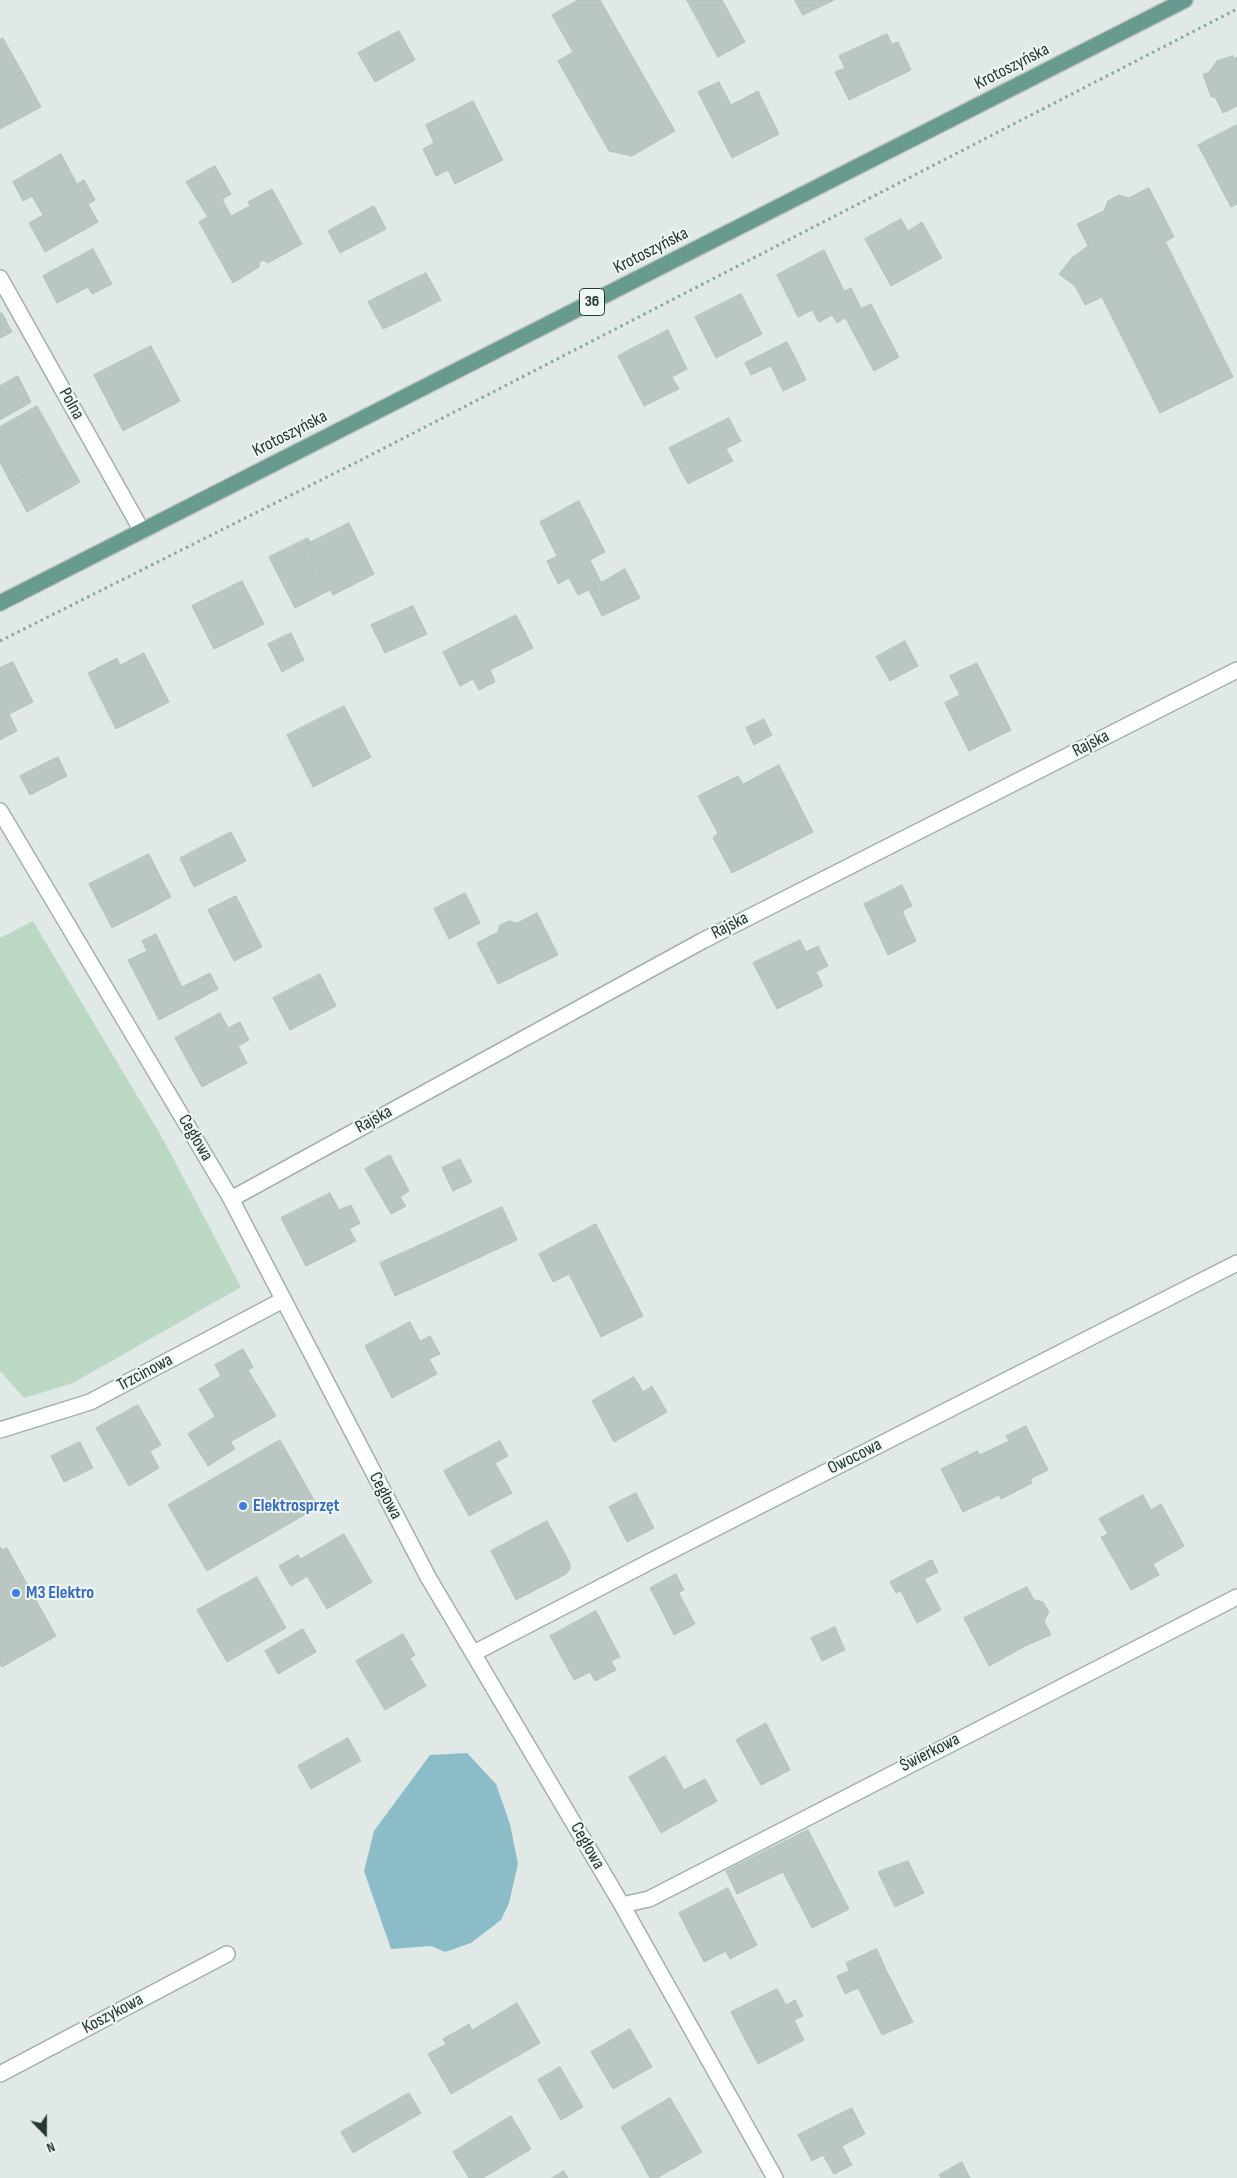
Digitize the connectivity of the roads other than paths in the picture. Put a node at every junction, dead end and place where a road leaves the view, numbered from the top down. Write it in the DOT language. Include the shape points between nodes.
graph roads {
  1 [pos="1185,0"];
  2 [pos="0,278"];
  3 [pos="142,531"];
  4 [pos="0,603"];
  5 [pos="1237,670"];
  6 [pos="0,811"];
  7 [pos="231,1199"];
  8 [pos="1237,1263"];
  9 [pos="282,1300"];
  10 [pos="0,1430"];
  11 [pos="1237,1597"];
  12 [pos="474,1654"];
  13 [pos="622,1905"];
  14 [pos="227,1954"];
  15 [pos="0,2074"];
  16 [pos="775,2178"];
  1 -- 3 [label="main road, Krotoszyńska / 36"];
  2 -- 3 [label="street, Polna"];
  3 -- 4 [label="main road, Krotoszyńska / 36"];
  5 -- 7 [label="street, Rajska" via="702,941"];
  6 -- 7 [label="street, Cegłowa"];
  7 -- 9 [label="street, Cegłowa"];
  8 -- 12 [label="street, Owocowa"];
  9 -- 10 [label="street, Trzcinowa" via="90,1402"];
  9 -- 12 [label="street, Cegłowa" via="428,1577"];
  11 -- 13 [label="street, Świerkowa" via="649,1899"];
  12 -- 13 [label="street, Cegłowa"];
  13 -- 16 [label="street, Cegłowa"];
  14 -- 15 [label="street, Koszykowa"];
}
